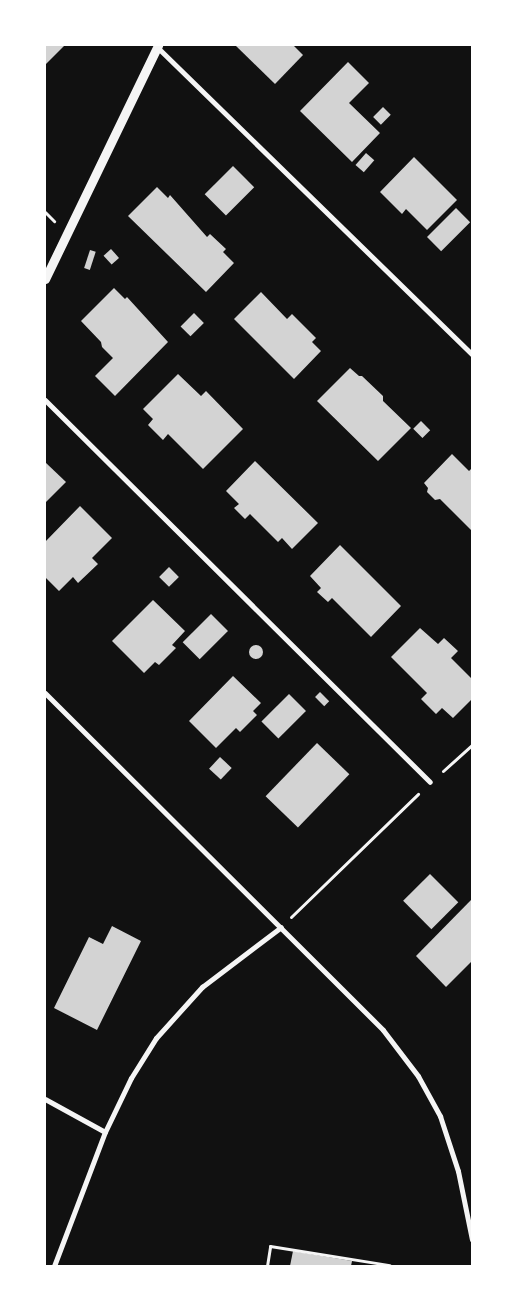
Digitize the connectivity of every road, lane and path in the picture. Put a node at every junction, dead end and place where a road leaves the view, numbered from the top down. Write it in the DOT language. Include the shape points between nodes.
graph roads {
  1 [pos="157,46"];
  2 [pos="45,279"];
  3 [pos="472,354"];
  4 [pos="45,400"];
  5 [pos="45,693"];
  6 [pos="472,745"];
  7 [pos="430,782"];
  8 [pos="281,927"];
  9 [pos="45,1099"];
  10 [pos="105,1132"];
  11 [pos="472,1240"];
  12 [pos="389,1265"];
  13 [pos="54,1266"];
  14 [pos="267,1266"];
  1 -- 2 [label="street"];
  1 -- 3 [label="street"];
  4 -- 7 [label="street"];
  5 -- 8 [label="street"];
  6 -- 7 [label="path"];
  7 -- 8 [label="path"];
  8 -- 10 [label="street" via="202,987 184,1005 156,1038 131,1078"];
  8 -- 11 [label="street" via="383,1030 418,1076 440,1116 458,1171"];
  9 -- 10 [label="street"];
  10 -- 13 [label="street"];
  12 -- 14 [label="path" via="270,1246"];
}
